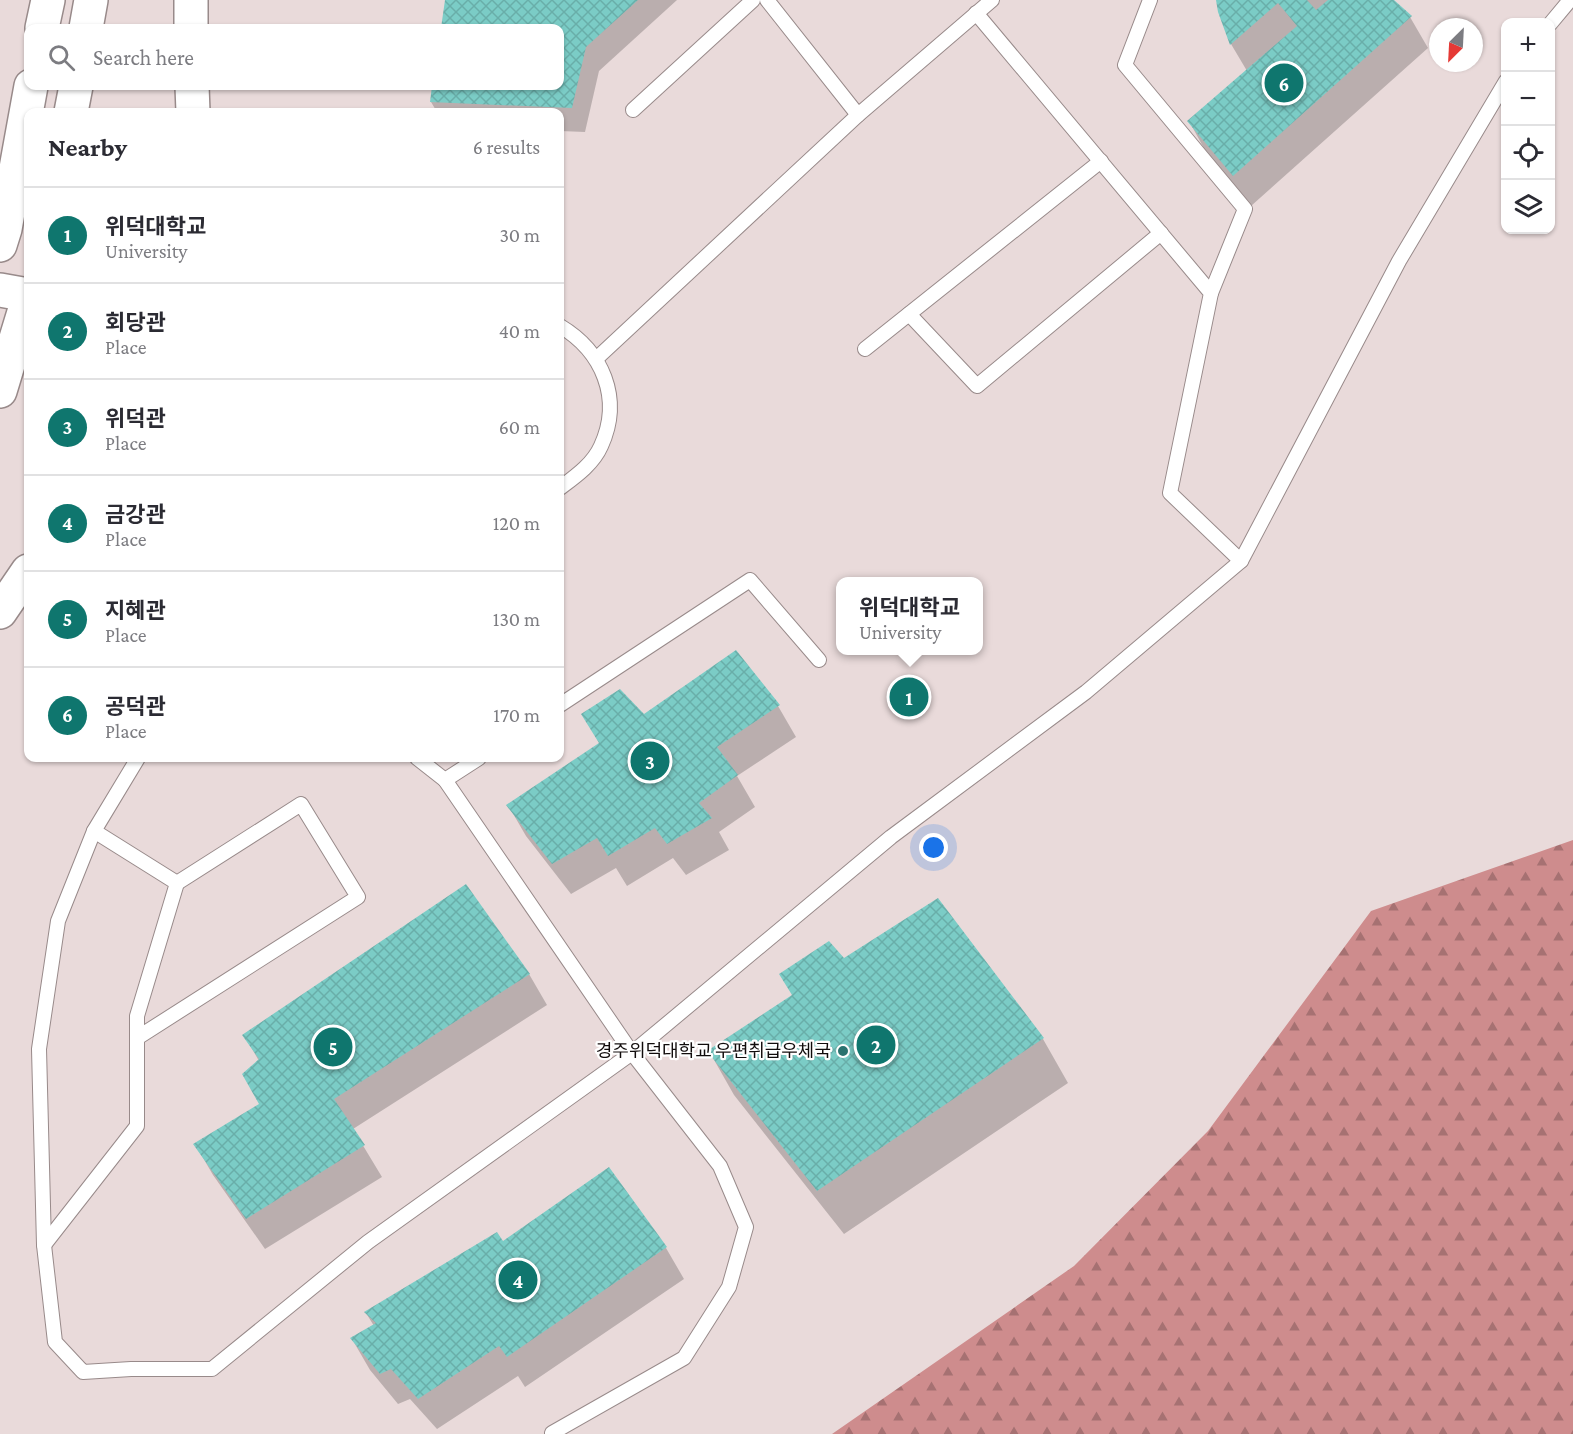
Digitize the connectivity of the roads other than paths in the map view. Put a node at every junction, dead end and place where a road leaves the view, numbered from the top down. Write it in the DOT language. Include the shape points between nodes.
graph roads {
  1 [pos="48,0"];
  2 [pos="91,0"];
  3 [pos="191,0"];
  4 [pos="753,0"];
  5 [pos="767,0"];
  6 [pos="992,0"];
  7 [pos="1150,0"];
  8 [pos="1570,0"];
  9 [pos="976,13"];
  10 [pos="1555,19"];
  11 [pos="43,24"];
  12 [pos="87,24"];
  13 [pos="191,24"];
  14 [pos="1501,89"];
  15 [pos="30,90"];
  16 [pos="75,90"];
  17 [pos="192,90"];
  18 [pos="27,108"];
  19 [pos="72,108"];
  20 [pos="194,108"];
  21 [pos="633,110"];
  22 [pos="858,115"];
  23 [pos="24,125"];
  24 [pos="1101,161"];
  25 [pos="1161,233"];
  26 [pos="0,245"];
  27 [pos="0,290"];
  28 [pos="1211,293"];
  29 [pos="24,296"];
  30 [pos="24,310"];
  31 [pos="909,314"];
  32 [pos="564,328"];
  33 [pos="865,349"];
  34 [pos="596,359"];
  35 [pos="0,391"];
  36 [pos="564,485"];
  37 [pos="1241,561"];
  38 [pos="24,577"];
  39 [pos="0,612"];
  40 [pos="819,660"];
  41 [pos="564,702"];
  42 [pos="136,762"];
  43 [pos="422,762"];
  44 [pos="473,762"];
  45 [pos="445,780"];
  46 [pos="94,831"];
  47 [pos="177,883"];
  48 [pos="137,1038"];
  49 [pos="632,1053"];
  50 [pos="44,1245"];
  51 [pos="552,1432"];
  1 -- 11 [label="main road"];
  2 -- 12 [label="main road"];
  3 -- 13 [label="main road"];
  4 -- 21 [label="lane"];
  5 -- 22 [label="lane"];
  6 -- 9 [label="lane"];
  7 -- 28 [label="lane" via="1125,65 1245,209"];
  8 -- 10 [label="lane"];
  9 -- 22 [label="lane"];
  9 -- 24 [label="lane"];
  14 -- 37 [label="lane" via="1399,261"];
  15 -- 18 [label="main road"];
  16 -- 19 [label="main road"];
  17 -- 20 [label="main road"];
  22 -- 34 [label="lane"];
  23 -- 26 [label="main road"];
  24 -- 25 [label="lane"];
  24 -- 31 [label="lane"];
  25 -- 28 [label="lane"];
  25 -- 31 [label="lane" via="977,386"];
  27 -- 29 [label="main road"];
  28 -- 37 [label="lane" via="1170,493"];
  30 -- 35 [label="main road"];
  31 -- 33 [label="lane"];
  32 -- 34 [label="lane" via="578,337"];
  34 -- 36 [label="lane" via="608,387 607,427 601,446 584,470"];
  37 -- 49 [label="lane" via="1086,692 891,837"];
  38 -- 39 [label="main road"];
  40 -- 41 [label="lane" via="750,580"];
  42 -- 46 [label="lane"];
  43 -- 45 [label="lane"];
  44 -- 45 [label="lane"];
  45 -- 49 [label="lane"];
  46 -- 47 [label="lane"];
  46 -- 50 [label="lane" via="58,921 39,1050"];
  47 -- 48 [label="lane" via="137,1016"];
  47 -- 48 [label="lane" via="301,804 358,897"];
  48 -- 50 [label="lane" via="137,1126"];
  49 -- 50 [label="lane" via="368,1242 212,1369 83,1372 55,1342"];
  49 -- 51 [label="lane" via="720,1166 746,1227 729,1287 684,1358"];
}
